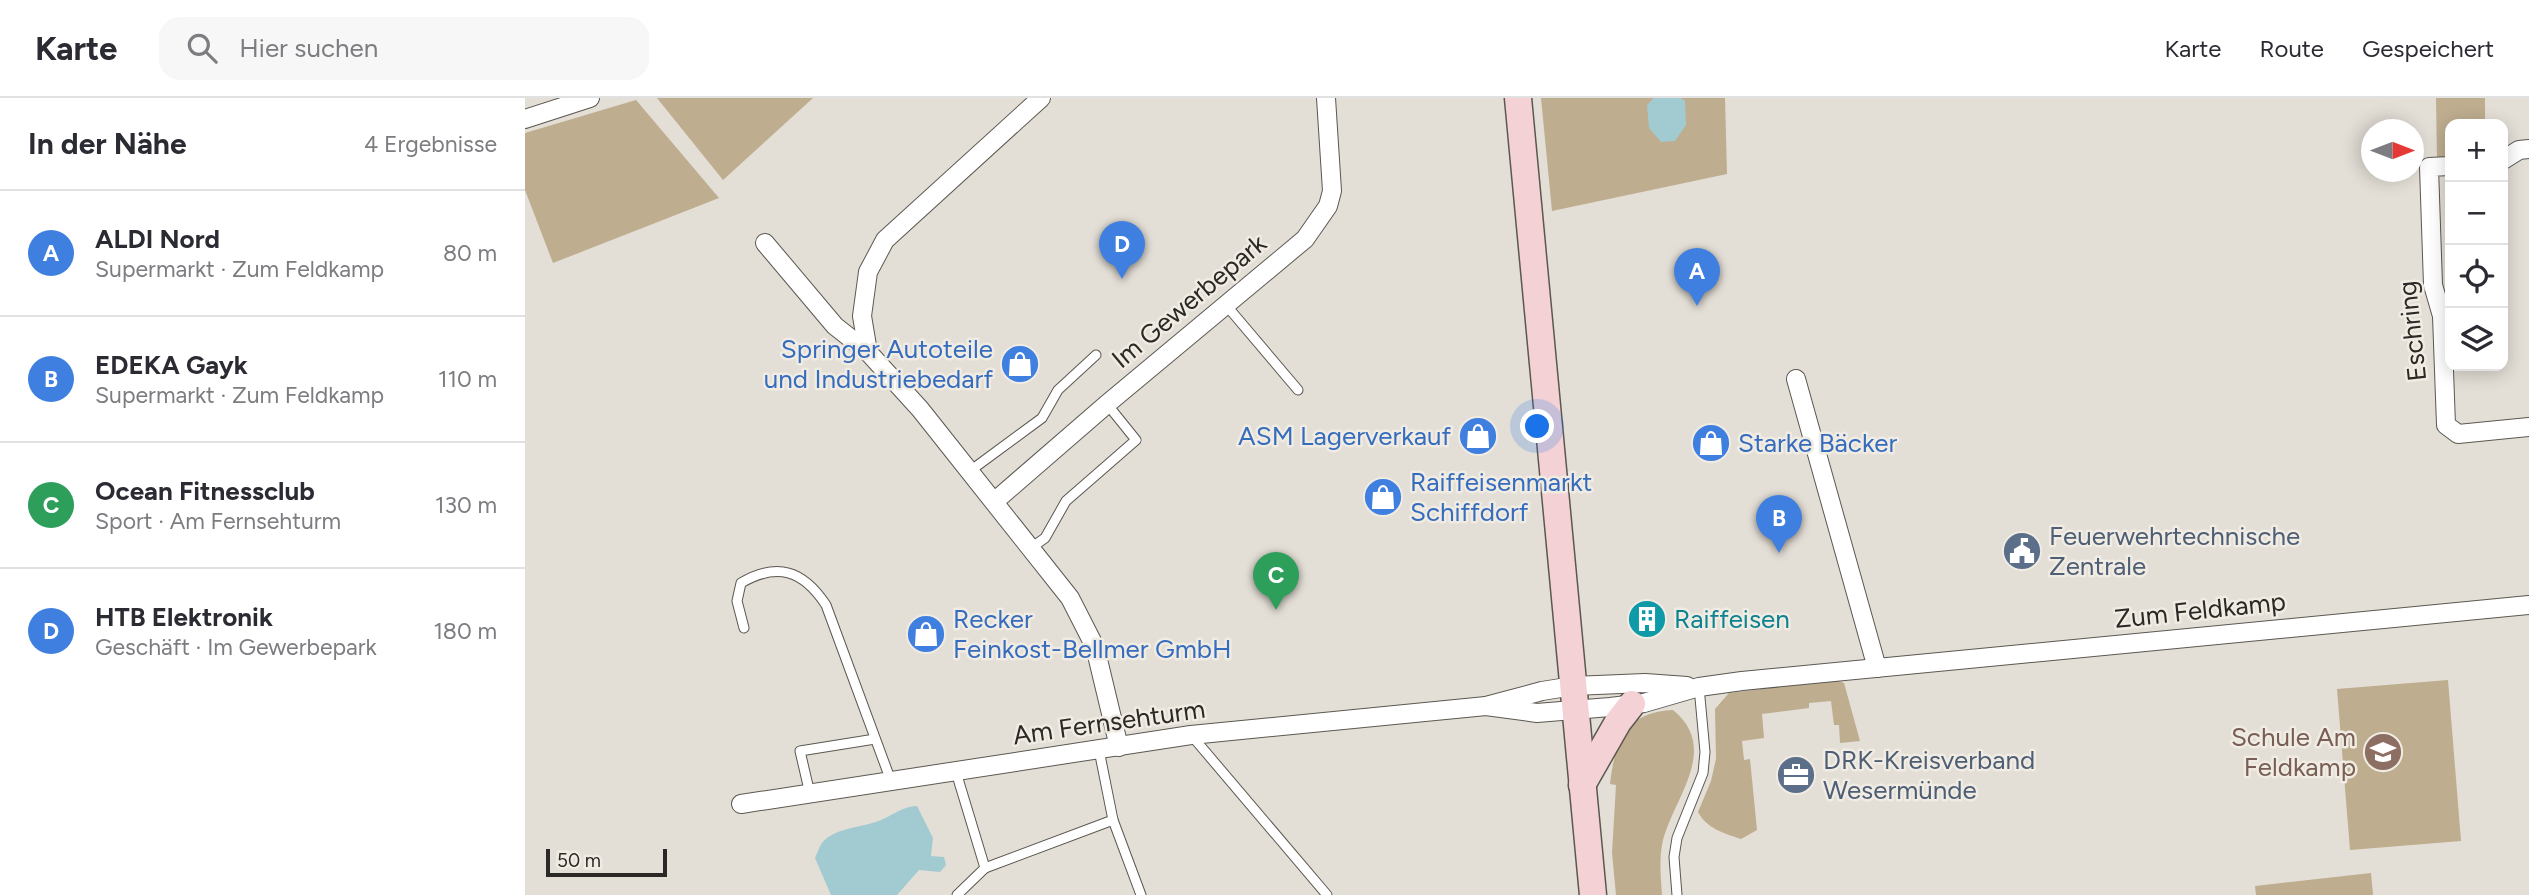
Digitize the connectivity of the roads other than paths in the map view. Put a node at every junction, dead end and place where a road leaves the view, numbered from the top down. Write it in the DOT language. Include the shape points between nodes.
graph roads {
  1 [pos="590,98"];
  2 [pos="1041,98"];
  3 [pos="1327,98"];
  4 [pos="1518,98"];
  5 [pos="525,119"];
  6 [pos="2529,149"];
  7 [pos="2508,157"];
  8 [pos="2445,166"];
  9 [pos="765,243"];
  10 [pos="1226,304"];
  11 [pos="868,352"];
  12 [pos="1096,355"];
  13 [pos="1796,379"];
  14 [pos="1298,390"];
  15 [pos="1107,404"];
  16 [pos="2529,427"];
  17 [pos="971,471"];
  18 [pos="995,501"];
  19 [pos="1031,548"];
  20 [pos="2529,605"];
  21 [pos="744,628"];
  22 [pos="1877,668"];
  23 [pos="1699,687"];
  24 [pos="1574,698"];
  25 [pos="1632,704"];
  26 [pos="1191,735"];
  27 [pos="875,739"];
  28 [pos="1119,747"];
  29 [pos="1100,750"];
  30 [pos="956,772"];
  31 [pos="891,781"];
  32 [pos="1582,785"];
  33 [pos="810,794"];
  34 [pos="741,804"];
  35 [pos="1113,820"];
  36 [pos="985,868"];
  37 [pos="957,895"];
  38 [pos="1141,895"];
  39 [pos="1327,895"];
  40 [pos="1593,895"];
  41 [pos="1677,895"];
  1 -- 5 [label="street"];
  2 -- 11 [label="street" via="885,240 868,272 862,316"];
  3 -- 10 [label="street, Im Gewerbepark" via="1332,191 1328,206 1305,239"];
  4 -- 24 [label="main road"];
  6 -- 7 [label="street"];
  8 -- 16 [label="street, Eschring" via="2429,167 2433,285 2442,316 2445,425 2458,434"];
  9 -- 11 [label="street" via="835,326"];
  10 -- 14 [label="lane"];
  10 -- 15 [label="street, Im Gewerbepark"];
  11 -- 17 [label="street"];
  12 -- 17 [label="lane" via="1058,390 1042,418"];
  13 -- 22 [label="street"];
  15 -- 18 [label="street, Im Gewerbepark"];
  15 -- 19 [label="lane" via="1136,440 1066,501 1045,538"];
  17 -- 18 [label="street"];
  18 -- 19 [label="street"];
  19 -- 28 [label="street" via="1070,598 1095,647"];
  20 -- 22 [label="street, Zum Feldkamp"];
  21 -- 27 [label="lane" via="737,601 741,583 782,570 801,578 826,605"];
  22 -- 23 [label="street, Zum Feldkamp"];
  23 -- 24 [label="street, Zum Feldkamp" via="1645,683"];
  23 -- 25 [label="street, Zum Feldkamp"];
  23 -- 41 [label="lane" via="1703,773 1677,838"];
  24 -- 25 [label="street, Zum Feldkamp"];
  24 -- 26 [label="street, Am Fernsehturm" via="1537,713 1486,706"];
  24 -- 32 [label="main road"];
  25 -- 32 [label="main road"];
  26 -- 28 [label="street, Am Fernsehturm"];
  26 -- 39 [label="lane"];
  27 -- 31 [label="lane"];
  27 -- 33 [label="lane" via="800,751"];
  28 -- 29 [label="street, Am Fernsehturm"];
  29 -- 30 [label="street, Am Fernsehturm"];
  29 -- 35 [label="lane"];
  30 -- 31 [label="street, Am Fernsehturm"];
  30 -- 36 [label="lane"];
  31 -- 33 [label="street, Am Fernsehturm"];
  32 -- 40 [label="main road"];
  33 -- 34 [label="street, Am Fernsehturm"];
  35 -- 36 [label="lane"];
  35 -- 38 [label="lane"];
  36 -- 37 [label="lane"];
}
